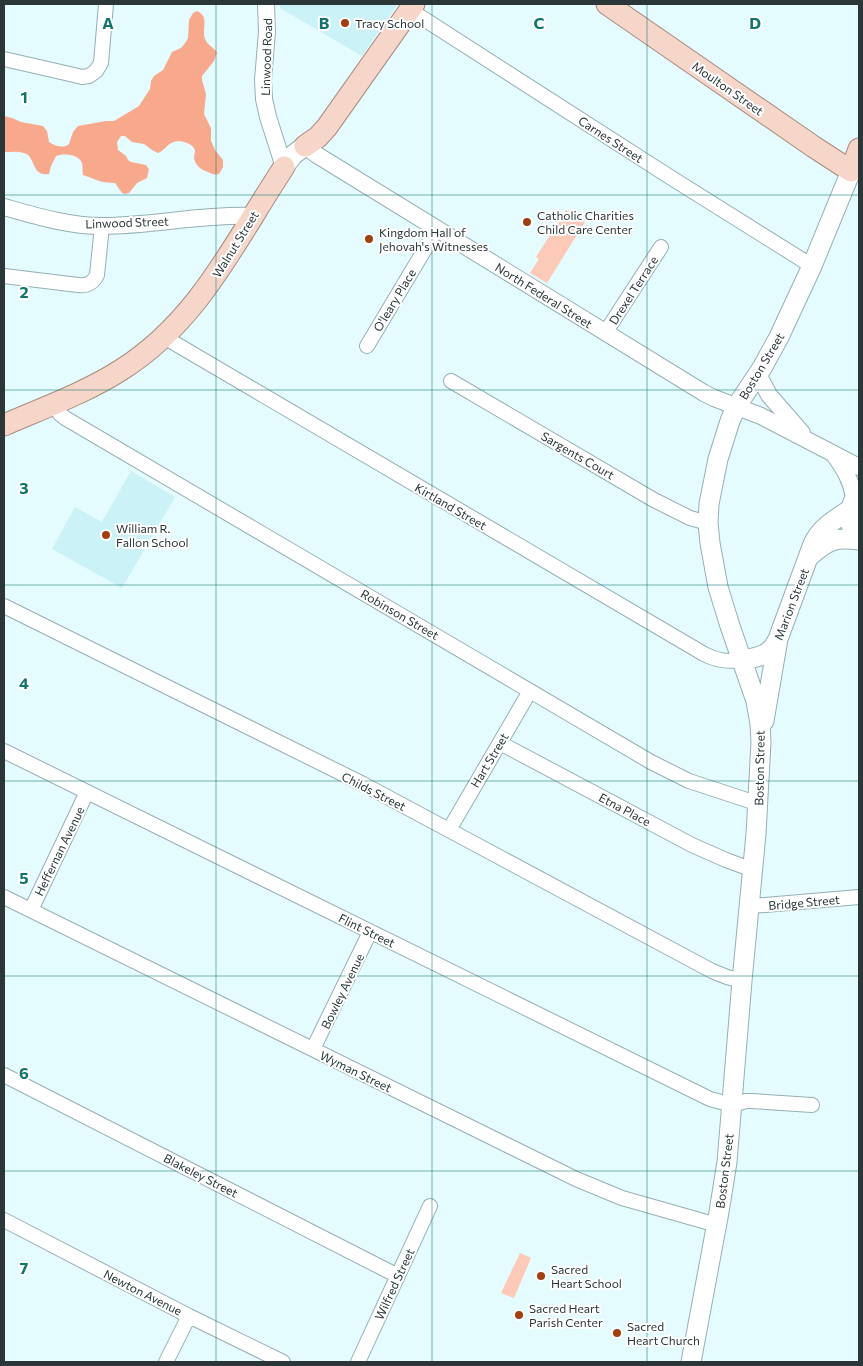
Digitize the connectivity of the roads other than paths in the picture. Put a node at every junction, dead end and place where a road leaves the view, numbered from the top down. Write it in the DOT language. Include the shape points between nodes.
graph roads {
  1 [pos="106,4"];
  2 [pos="266,4"];
  3 [pos="607,4"];
  4 [pos="412,7"];
  5 [pos="4,59"];
  6 [pos="305,146"];
  7 [pos="859,149"];
  8 [pos="284,167"];
  9 [pos="851,171"];
  10 [pos="4,207"];
  11 [pos="252,216"];
  12 [pos="102,226"];
  13 [pos="437,228"];
  14 [pos="661,247"];
  15 [pos="812,266"];
  16 [pos="4,276"];
  17 [pos="605,333"];
  18 [pos="164,337"];
  19 [pos="367,346"];
  20 [pos="758,374"];
  21 [pos="452,381"];
  22 [pos="52,403"];
  23 [pos="736,407"];
  24 [pos="4,425"];
  25 [pos="806,439"];
  26 [pos="834,454"];
  27 [pos="859,467"];
  28 [pos="855,500"];
  29 [pos="708,523"];
  30 [pos="859,540"];
  31 [pos="810,556"];
  32 [pos="4,606"];
  33 [pos="778,639"];
  34 [pos="742,660"];
  35 [pos="530,691"];
  36 [pos="761,742"];
  37 [pos="500,743"];
  38 [pos="4,751"];
  39 [pos="88,792"];
  40 [pos="759,804"];
  41 [pos="449,830"];
  42 [pos="753,870"];
  43 [pos="4,897"];
  44 [pos="859,897"];
  45 [pos="749,906"];
  46 [pos="31,910"];
  47 [pos="370,932"];
  48 [pos="742,981"];
  49 [pos="313,1049"];
  50 [pos="4,1075"];
  51 [pos="732,1105"];
  52 [pos="812,1105"];
  53 [pos="430,1206"];
  54 [pos="4,1220"];
  55 [pos="717,1226"];
  56 [pos="398,1276"];
  57 [pos="189,1316"];
  58 [pos="166,1362"];
  59 [pos="283,1362"];
  60 [pos="358,1362"];
  61 [pos="691,1362"];
  1 -- 5 [label="street" via="102,58 91,75 74,75"];
  2 -- 8 [label="street, Linwood Road" via="268,32 264,99"];
  3 -- 9 [label="main road, Moulton Street"];
  4 -- 6 [label="main road, Walnut Street" via="327,127"];
  4 -- 15 [label="street, Carnes Street"];
  6 -- 8 [label="main road, Walnut Street"];
  6 -- 13 [label="street, North Federal Street"];
  7 -- 9 [label="main road, Boston Street"];
  8 -- 11 [label="main road, Walnut Street"];
  9 -- 15 [label="main road, Boston Street"];
  10 -- 12 [label="street, Linwood Street" via="61,221"];
  11 -- 12 [label="street, Linwood Street" via="227,215"];
  11 -- 18 [label="main road, Walnut Street" via="206,289"];
  12 -- 16 [label="street" via="96,274 91,284"];
  13 -- 17 [label="street, North Federal Street"];
  13 -- 19 [label="street, O'leary Place"];
  14 -- 17 [label="street, Drexel Terrace"];
  15 -- 20 [label="main road, Boston Street"];
  17 -- 23 [label="street, North Federal Street" via="704,393"];
  18 -- 22 [label="main road, Walnut Street" via="121,370"];
  18 -- 34 [label="street, Kirtland Street" via="704,654 724,662"];
  20 -- 23 [label="main road, Boston Street"];
  20 -- 25 [label="street"];
  21 -- 29 [label="street, Sargents Court" via="654,500"];
  22 -- 24 [label="main road, Walnut Street"];
  22 -- 35 [label="street, Robinson Street" via="65,418"];
  23 -- 25 [label="street, North Federal Street"];
  23 -- 29 [label="main road, Boston Street" via="718,459"];
  25 -- 26 [label="street, North Federal Street"];
  26 -- 27 [label="street, North Federal Street"];
  26 -- 28 [label="street" via="849,477"];
  28 -- 30 [label="main road" via="851,523"];
  28 -- 31 [label="main road, Marion Street" via="820,532"];
  29 -- 34 [label="main road, Boston Street" via="718,587"];
  30 -- 31 [label="main road, Marion Street" via="829,541"];
  31 -- 33 [label="main road, Marion Street"];
  32 -- 41 [label="street, Childs Street"];
  33 -- 34 [label="main road, Marion Street" via="768,653"];
  33 -- 36 [label="main road"];
  34 -- 36 [label="main road, Boston Street" via="756,701"];
  35 -- 37 [label="street, Hart Street"];
  35 -- 40 [label="street, Robinson Street" via="674,774"];
  36 -- 40 [label="main road, Boston Street"];
  37 -- 41 [label="street, Hart Street"];
  37 -- 42 [label="street, Etna Place" via="684,841"];
  38 -- 39 [label="street, Flint Street"];
  39 -- 46 [label="street, Heffernan Avenue"];
  39 -- 47 [label="street, Flint Street"];
  40 -- 42 [label="main road, Boston Street"];
  41 -- 48 [label="street, Childs Street" via="712,971"];
  42 -- 45 [label="main road, Boston Street"];
  43 -- 46 [label="street, Wyman Street"];
  44 -- 45 [label="street, Bridge Street"];
  45 -- 48 [label="main road, Boston Street"];
  46 -- 49 [label="street, Wyman Street"];
  47 -- 49 [label="street, Bowley Avenue"];
  47 -- 51 [label="street, Flint Street" via="710,1099"];
  48 -- 51 [label="main road, Boston Street"];
  49 -- 55 [label="street, Wyman Street" via="587,1185"];
  50 -- 56 [label="street, Blakeley Street"];
  51 -- 52 [label="street" via="751,1101"];
  51 -- 55 [label="main road, Boston Street"];
  53 -- 56 [label="street, Wilfred Street"];
  54 -- 57 [label="street, Newton Avenue"];
  55 -- 61 [label="main road, Boston Street"];
  56 -- 60 [label="street, Wilfred Street"];
  57 -- 58 [label="street"];
  57 -- 59 [label="street, Newton Avenue"];
}
